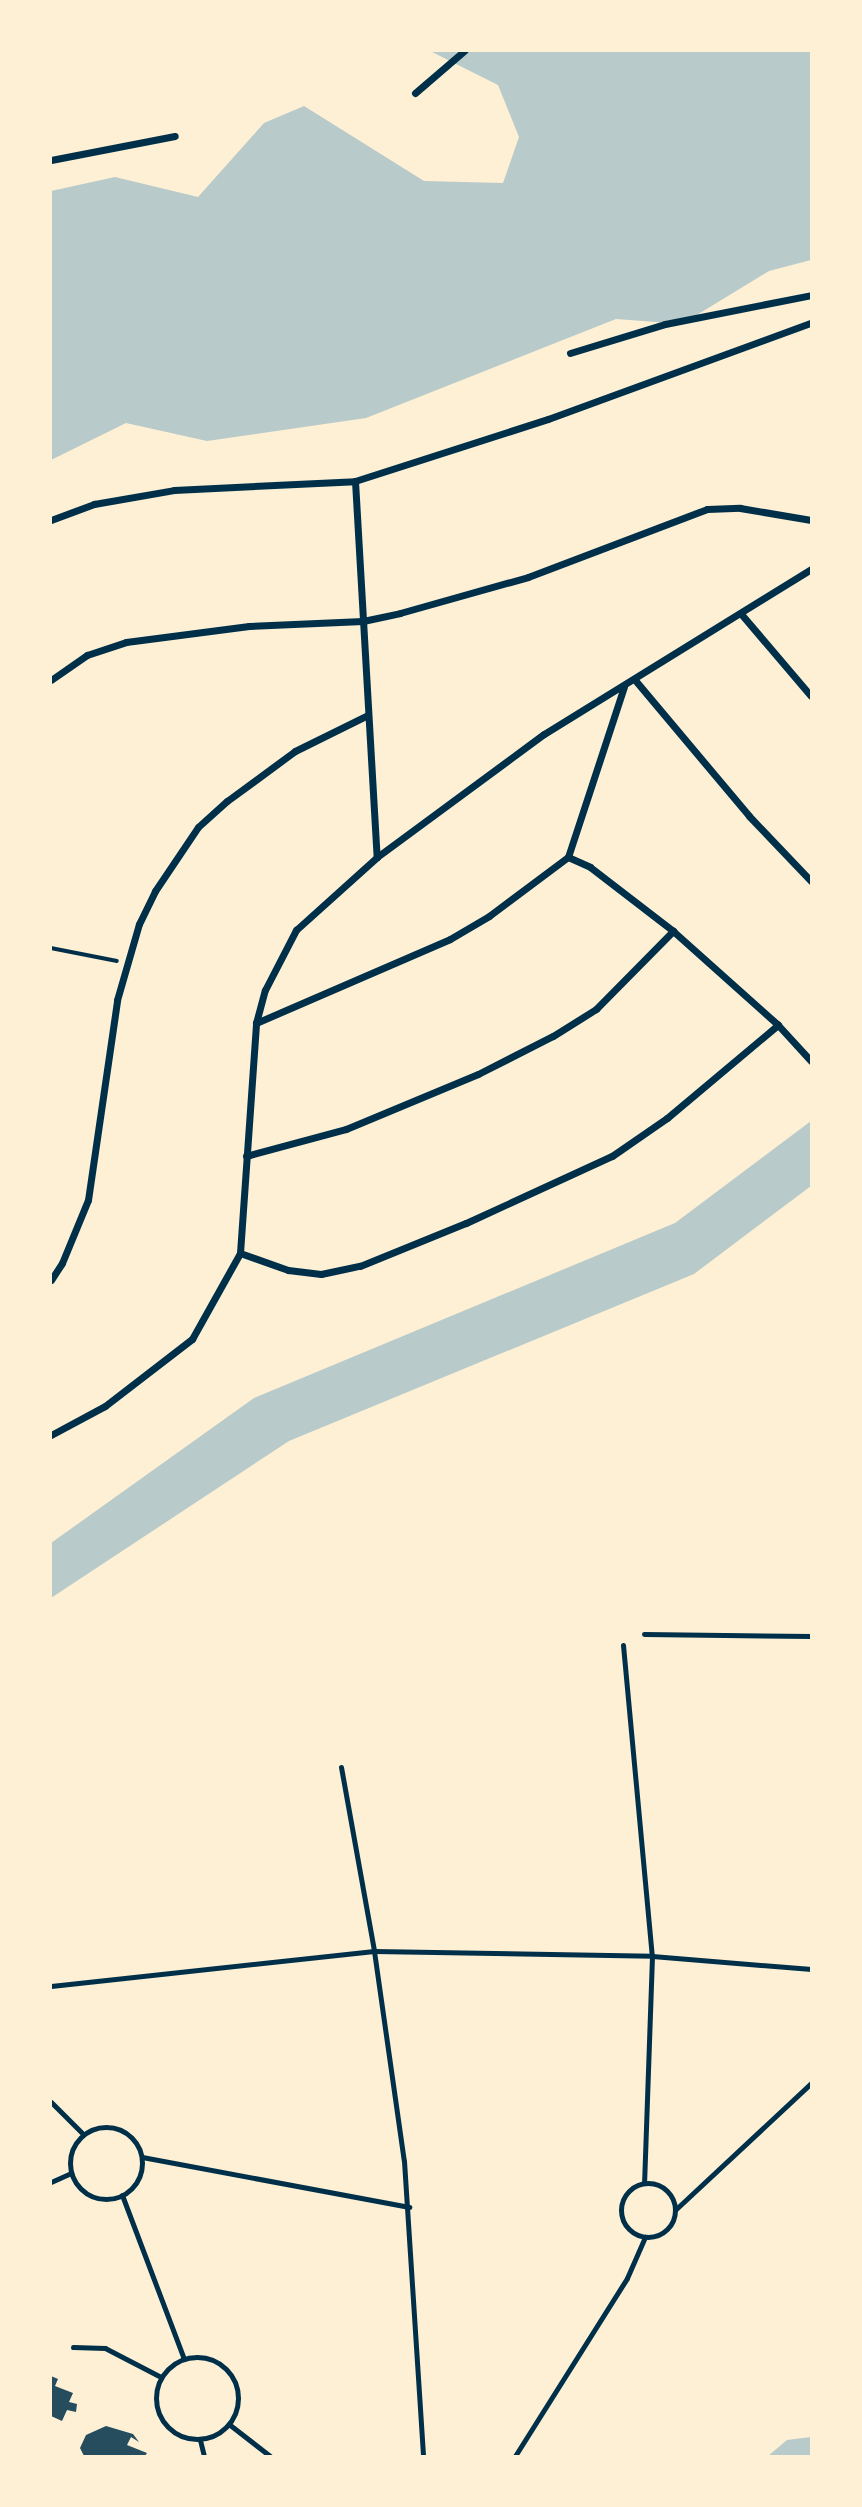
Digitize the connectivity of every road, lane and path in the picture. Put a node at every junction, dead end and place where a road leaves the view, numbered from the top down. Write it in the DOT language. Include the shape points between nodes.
graph roads {
  1 [pos="464,51"];
  2 [pos="415,93"];
  3 [pos="175,136"];
  4 [pos="51,160"];
  5 [pos="811,295"];
  6 [pos="811,323"];
  7 [pos="570,354"];
  8 [pos="355,481"];
  9 [pos="51,520"];
  10 [pos="811,520"];
  11 [pos="811,569"];
  12 [pos="742,615"];
  13 [pos="363,621"];
  14 [pos="51,680"];
  15 [pos="635,680"];
  16 [pos="625,686"];
  17 [pos="811,696"];
  18 [pos="368,715"];
  19 [pos="568,856"];
  20 [pos="377,857"];
  21 [pos="811,881"];
  22 [pos="673,932"];
  23 [pos="51,948"];
  24 [pos="126,963"];
  25 [pos="256,1023"];
  26 [pos="778,1025"];
  27 [pos="811,1061"];
  28 [pos="246,1156"];
  29 [pos="240,1253"];
  30 [pos="51,1280"];
  31 [pos="51,1435"];
  32 [pos="644,1634"];
  33 [pos="811,1636"];
  34 [pos="623,1645"];
  35 [pos="341,1767"];
  36 [pos="374,1951"];
  37 [pos="652,1956"];
  38 [pos="811,1969"];
  39 [pos="51,1986"];
  40 [pos="811,2083"];
  41 [pos="51,2102"];
  42 [pos="83,2134"];
  43 [pos="142,2157"];
  44 [pos="71,2174"];
  45 [pos="51,2182"];
  46 [pos="644,2183"];
  47 [pos="122,2195"];
  48 [pos="409,2207"];
  49 [pos="675,2210"];
  50 [pos="645,2237"];
  51 [pos="73,2347"];
  52 [pos="184,2359"];
  53 [pos="162,2377"];
  54 [pos="230,2425"];
  55 [pos="200,2440"];
  56 [pos="204,2456"];
  57 [pos="270,2456"];
  58 [pos="423,2456"];
  59 [pos="515,2456"];
  1 -- 2 [label="street"];
  3 -- 4 [label="street"];
  5 -- 7 [label="street" via="664,324"];
  6 -- 8 [label="street" via="548,419"];
  8 -- 9 [label="street" via="174,490 94,504"];
  8 -- 13 [label="street"];
  10 -- 13 [label="street" via="740,508 707,509 528,577"];
  11 -- 12 [label="street"];
  12 -- 15 [label="street"];
  12 -- 17 [label="street"];
  13 -- 14 [label="street" via="249,626 126,642 87,655"];
  13 -- 18 [label="street"];
  15 -- 16 [label="street"];
  15 -- 21 [label="street" via="749,816"];
  16 -- 19 [label="street"];
  16 -- 20 [label="street" via="544,734"];
  18 -- 20 [label="street"];
  18 -- 24 [label="street" via="295,751 198,827 155,891"];
  19 -- 22 [label="street" via="590,867"];
  19 -- 25 [label="street" via="489,916 450,939"];
  20 -- 25 [label="street" via="296,930 265,990"];
  22 -- 26 [label="street"];
  22 -- 28 [label="street" via="596,1009 552,1036 478,1074 346,1129"];
  23 -- 24 [label="path"];
  24 -- 30 [label="street" via="88,1200"];
  25 -- 28 [label="street"];
  26 -- 27 [label="street"];
  26 -- 29 [label="street" via="667,1118 612,1156 396,1253 321,1274 288,1270"];
  28 -- 29 [label="street"];
  29 -- 31 [label="street" via="192,1339 105,1406"];
  32 -- 33 [label="lane"];
  34 -- 37 [label="lane"];
  35 -- 36 [label="lane"];
  36 -- 37 [label="lane"];
  36 -- 39 [label="lane"];
  36 -- 48 [label="lane"];
  37 -- 38 [label="lane"];
  37 -- 46 [label="lane"];
  40 -- 49 [label="lane"];
  41 -- 42 [label="lane"];
  42 -- 43 [label="lane" via="103,2126 124,2131"];
  42 -- 44 [label="lane" via="69,2159"];
  43 -- 47 [label="lane" via="138,2179"];
  43 -- 48 [label="lane"];
  44 -- 45 [label="lane"];
  44 -- 47 [label="lane" via="77,2185 98,2198"];
  46 -- 49 [label="lane" via="669,2193"];
  46 -- 50 [label="lane" via="623,2198 621,2215 629,2230"];
  47 -- 52 [label="lane"];
  48 -- 58 [label="lane"];
  49 -- 50 [label="lane" via="669,2227"];
  50 -- 59 [label="lane" via="626,2278"];
  51 -- 53 [label="lane" via="105,2348"];
  52 -- 53 [label="lane"];
  52 -- 54 [label="lane" via="211,2359 232,2375 239,2400"];
  53 -- 55 [label="lane" via="156,2401 159,2414 175,2433"];
  54 -- 55 [label="lane"];
  54 -- 57 [label="lane"];
  55 -- 56 [label="lane"];
}
